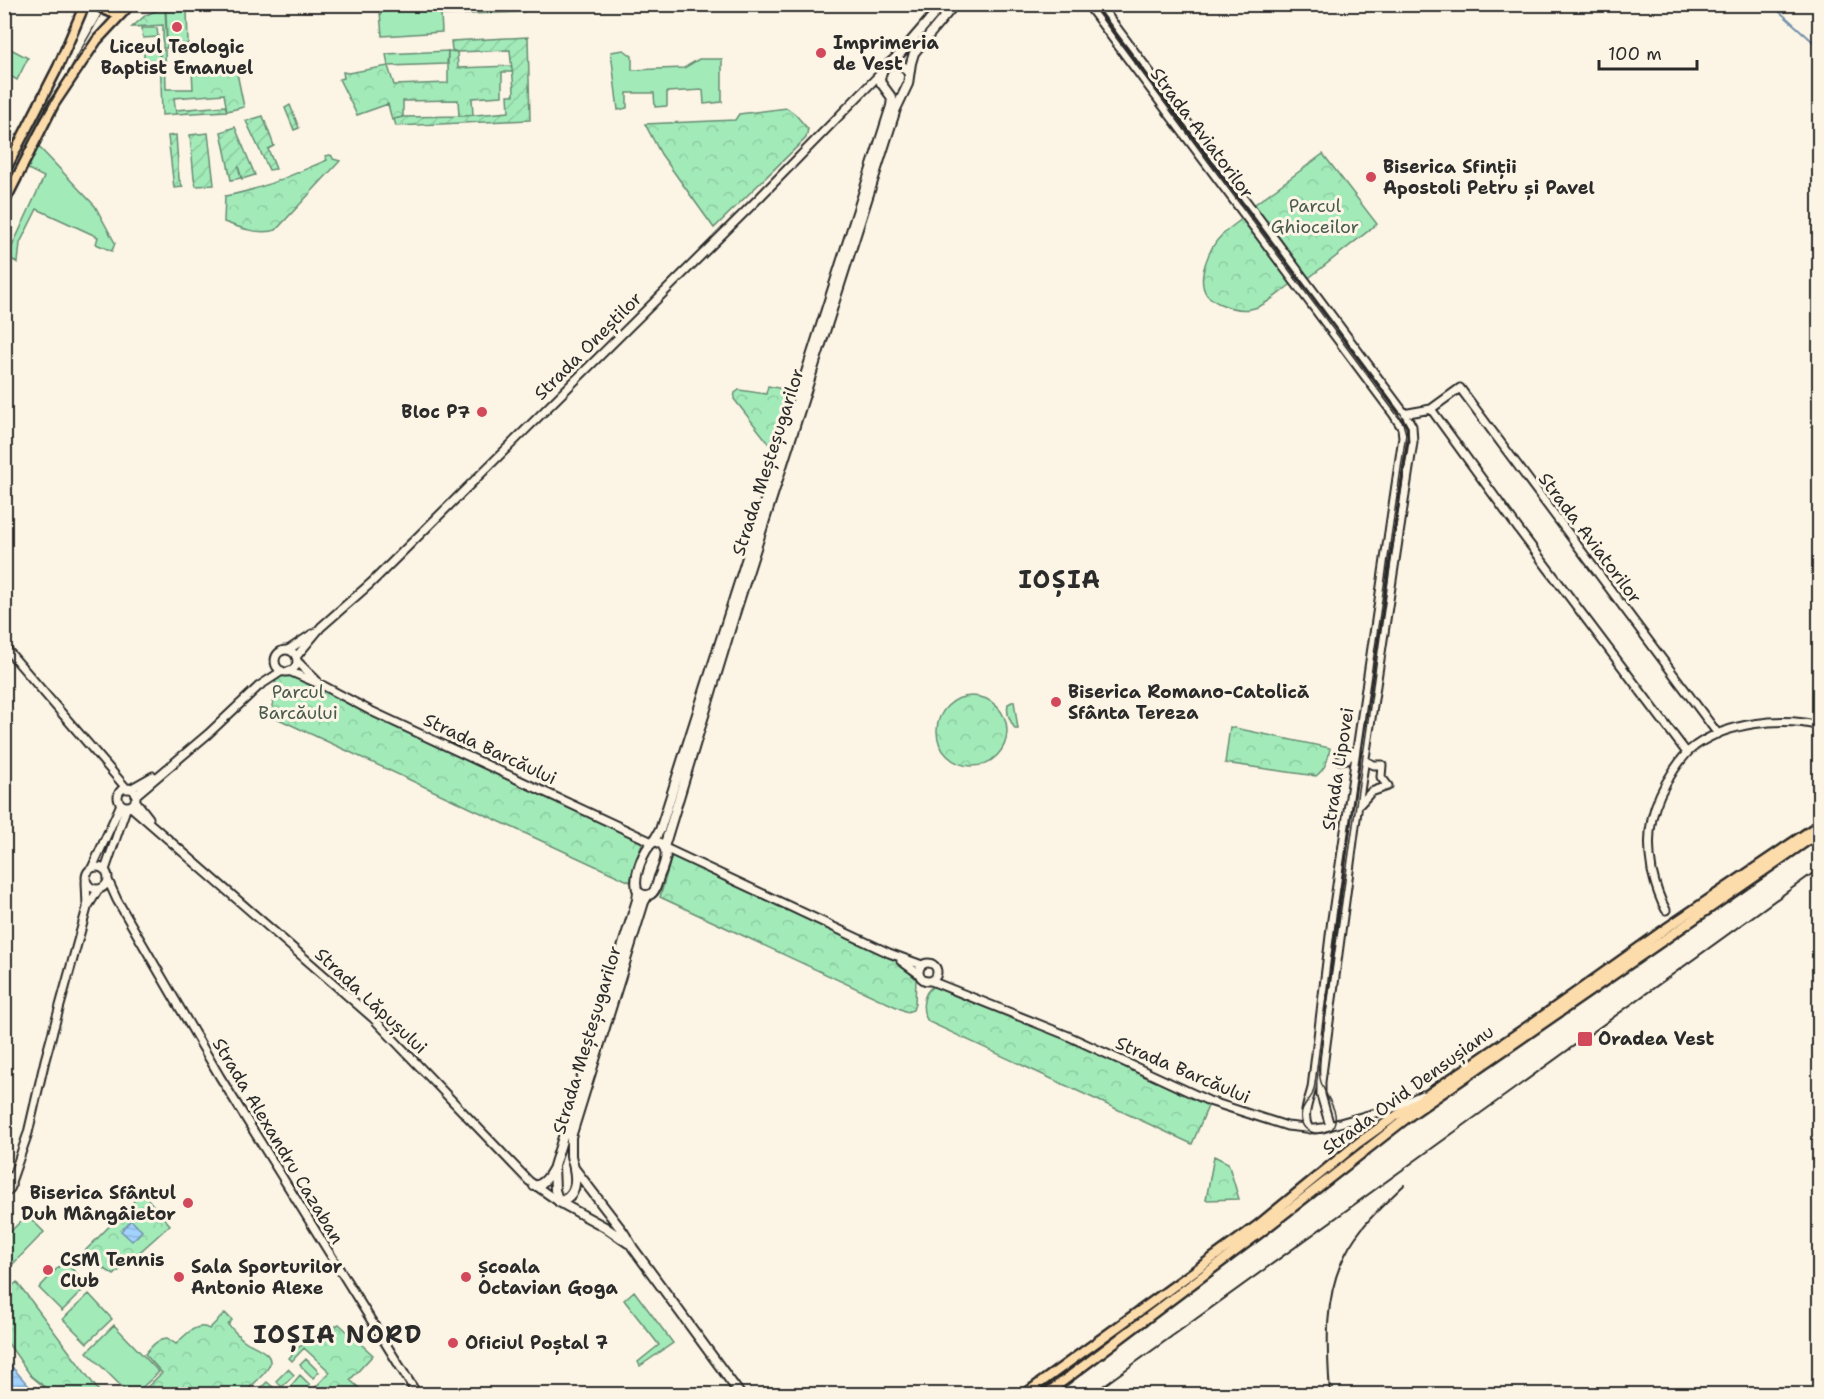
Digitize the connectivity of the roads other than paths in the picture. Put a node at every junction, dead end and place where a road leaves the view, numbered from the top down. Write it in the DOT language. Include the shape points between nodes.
graph roads {
  1 [pos="85,4"];
  2 [pos="97,4"];
  3 [pos="943,4"];
  4 [pos="955,4"];
  5 [pos="1087,4"];
  6 [pos="1099,4"];
  7 [pos="129,6"];
  8 [pos="891,64"];
  9 [pos="909,74"];
  10 [pos="877,83"];
  11 [pos="905,88"];
  12 [pos="887,90"];
  13 [pos="4,173"];
  14 [pos="4,204"];
  15 [pos="1431,409"];
  16 [pos="1405,414"];
  17 [pos="1394,415"];
  18 [pos="321,627"];
  19 [pos="4,646"];
  20 [pos="288,650"];
  21 [pos="296,659"];
  22 [pos="275,664"];
  23 [pos="286,671"];
  24 [pos="324,686"];
  25 [pos="259,687"];
  26 [pos="1820,726"];
  27 [pos="1718,734"];
  28 [pos="1357,748"];
  29 [pos="1687,753"];
  30 [pos="1340,760"];
  31 [pos="1365,761"];
  32 [pos="163,771"];
  33 [pos="114,775"];
  34 [pos="128,789"];
  35 [pos="128,801"];
  36 [pos="1358,806"];
  37 [pos="1820,824"];
  38 [pos="1820,832"];
  39 [pos="649,843"];
  40 [pos="664,848"];
  41 [pos="674,853"];
  42 [pos="666,858"];
  43 [pos="92,868"];
  44 [pos="105,870"];
  45 [pos="108,880"];
  46 [pos="86,882"];
  47 [pos="99,889"];
  48 [pos="638,892"];
  49 [pos="648,896"];
  50 [pos="117,900"];
  51 [pos="87,908"];
  52 [pos="1666,909"];
  53 [pos="889,953"];
  54 [pos="922,965"];
  55 [pos="919,974"];
  56 [pos="934,979"];
  57 [pos="1433,1090"];
  58 [pos="1330,1126"];
  59 [pos="1309,1129"];
  60 [pos="16,1166"];
  61 [pos="554,1166"];
  62 [pos="574,1168"];
  63 [pos="5,1175"];
  64 [pos="11,1182"];
  65 [pos="534,1186"];
  66 [pos="4,1193"];
  67 [pos="559,1202"];
  68 [pos="633,1248"];
  69 [pos="417,1395"];
  70 [pos="740,1395"];
  71 [pos="1024,1395"];
  72 [pos="1046,1395"];
  1 -- 13 [label="main road"];
  2 -- 7 [label="main road" via="118,13"];
  3 -- 8 [label="main road"];
  4 -- 9 [label="main road" via="916,50"];
  5 -- 17 [label="street, Strada Aviatorilor"];
  6 -- 16 [label="street, Strada Aviatorilor"];
  7 -- 14 [label="main road" via="97,40 54,104"];
  8 -- 9 [label="main road" via="904,66"];
  8 -- 10 [label="main road"];
  9 -- 11 [label="main road"];
  10 -- 12 [label="main road"];
  10 -- 18 [label="street, Strada Oneștilor" via="371,583"];
  11 -- 12 [label="main road" via="897,92"];
  11 -- 40 [label="main road, Strada Meșteșugarilor"];
  12 -- 39 [label="main road, Strada Meșteșugarilor" via="891,106 660,830"];
  15 -- 16 [label="street, Strada Aviatorilor"];
  15 -- 27 [label="street, Strada Aviatorilor" via="1460,388"];
  15 -- 29 [label="street"];
  16 -- 17 [label="street, Strada Aviatorilor"];
  16 -- 31 [label="street, Strada Lipovei" via="1412,426 1413,442"];
  17 -- 28 [label="street, Strada Lipovei" via="1403,436"];
  18 -- 20 [label="street, Strada Oneștilor"];
  18 -- 21 [label="street, Strada Oneștilor"];
  19 -- 33 [label="street, Strada Lăpușului"];
  20 -- 21 [label="street"];
  20 -- 22 [label="street" via="278,653"];
  21 -- 23 [label="street" via="295,667"];
  21 -- 24 [label="street, Strada Barcăului"];
  22 -- 23 [label="street"];
  22 -- 25 [label="street"];
  23 -- 24 [label="street, Strada Barcăului"];
  23 -- 25 [label="street"];
  24 -- 39 [label="street, Strada Barcăului"];
  25 -- 32 [label="street"];
  26 -- 27 [label="street" via="1774,722"];
  27 -- 29 [label="street"];
  28 -- 30 [label="street" via="1347,759"];
  28 -- 59 [label="street, Strada Lipovei" via="1306,1112"];
  29 -- 52 [label="street" via="1660,793 1650,823 1652,871"];
  31 -- 36 [label="street, Strada Lipovei"];
  31 -- 36 [label="street" via="1382,765 1381,777 1388,786 1371,792"];
  32 -- 34 [label="street"];
  32 -- 35 [label="street"];
  33 -- 34 [label="street, Strada Lăpușului"];
  33 -- 35 [label="street"];
  34 -- 35 [label="street, Strada Lăpușului"];
  34 -- 35 [label="street" via="122,790"];
  35 -- 43 [label="street"];
  35 -- 44 [label="street"];
  35 -- 65 [label="street, Strada Lăpușului" via="373,1018"];
  36 -- 58 [label="street, Strada Lipovei" via="1321,1082 1320,1095"];
  37 -- 57 [label="main road, Strada Ovid Densușianu"];
  38 -- 72 [label="main road, Strada Ovid Densușianu" via="1412,1114"];
  39 -- 40 [label="main road" via="661,843"];
  39 -- 48 [label="main road, Strada Meșteșugarilor" via="636,881"];
  40 -- 41 [label="street"];
  40 -- 42 [label="main road"];
  41 -- 42 [label="street"];
  41 -- 53 [label="street"];
  42 -- 49 [label="main road, Strada Meșteșugarilor" via="655,889"];
  43 -- 44 [label="street"];
  43 -- 46 [label="street"];
  44 -- 45 [label="street"];
  45 -- 47 [label="street"];
  45 -- 50 [label="street, Strada Alexandru Cazaban"];
  46 -- 47 [label="street"];
  46 -- 51 [label="street"];
  47 -- 50 [label="street, Strada Alexandru Cazaban"];
  47 -- 51 [label="street"];
  48 -- 49 [label="main road"];
  48 -- 61 [label="main road, Strada Meșteșugarilor"];
  49 -- 62 [label="main road, Strada Meșteșugarilor" via="571,1137"];
  50 -- 69 [label="street, Strada Alexandru Cazaban" via="220,1077"];
  51 -- 60 [label="street"];
  53 -- 54 [label="street"];
  53 -- 55 [label="street"];
  54 -- 55 [label="street"];
  54 -- 56 [label="street" via="934,965"];
  55 -- 56 [label="street" via="924,980"];
  56 -- 59 [label="street, Strada Barcăului" via="1209,1101 1287,1126"];
  57 -- 58 [label="street, Strada Barcăului" via="1393,1108"];
  57 -- 71 [label="main road, Strada Ovid Densușianu" via="1358,1143 1258,1225"];
  58 -- 59 [label="street, Strada Barcăului"];
  60 -- 63 [label="street"];
  60 -- 64 [label="street"];
  61 -- 65 [label="main road, Strada Meșteșugarilor" via="546,1180"];
  61 -- 67 [label="main road, Strada Meșteșugarilor"];
  62 -- 67 [label="main road, Strada Meșteșugarilor" via="574,1189 566,1200"];
  62 -- 68 [label="main road"];
  63 -- 64 [label="street"];
  64 -- 66 [label="street"];
  65 -- 67 [label="street, Strada Lăpușului"];
  67 -- 68 [label="main road" via="605,1227"];
  68 -- 70 [label="main road"];
}
